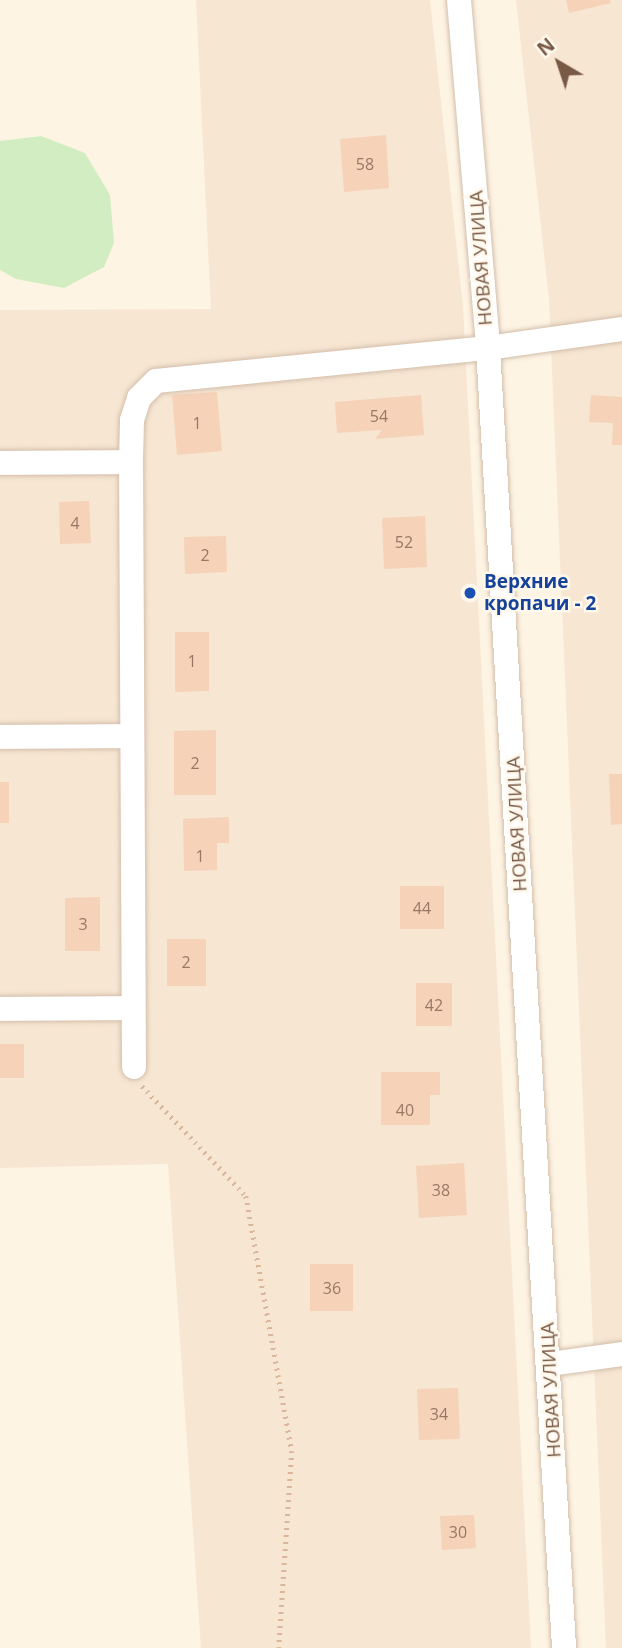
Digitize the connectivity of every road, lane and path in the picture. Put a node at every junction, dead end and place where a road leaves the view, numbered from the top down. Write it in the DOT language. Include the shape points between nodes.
graph roads {
  1 [pos="459,0"];
  2 [pos="622,329"];
  3 [pos="488,348"];
  4 [pos="131,462"];
  5 [pos="0,463"];
  6 [pos="132,736"];
  7 [pos="0,737"];
  8 [pos="134,1008"];
  9 [pos="0,1009"];
  10 [pos="134,1067"];
  11 [pos="622,1354"];
  12 [pos="550,1364"];
  13 [pos="279,1648"];
  14 [pos="564,1648"];
  1 -- 3 [label="street, НОВАЯ УЛИЦА"];
  2 -- 3 [label="street"];
  3 -- 4 [label="street" via="156,381 139,398 132,420"];
  3 -- 12 [label="street, НОВАЯ УЛИЦА"];
  4 -- 5 [label="street"];
  4 -- 6 [label="street"];
  6 -- 7 [label="street"];
  6 -- 8 [label="street"];
  8 -- 9 [label="street"];
  8 -- 10 [label="street"];
  10 -- 13 [label="path" via="144,1092 246,1196 292,1451"];
  11 -- 12 [label="street"];
  12 -- 14 [label="street, НОВАЯ УЛИЦА"];
}
